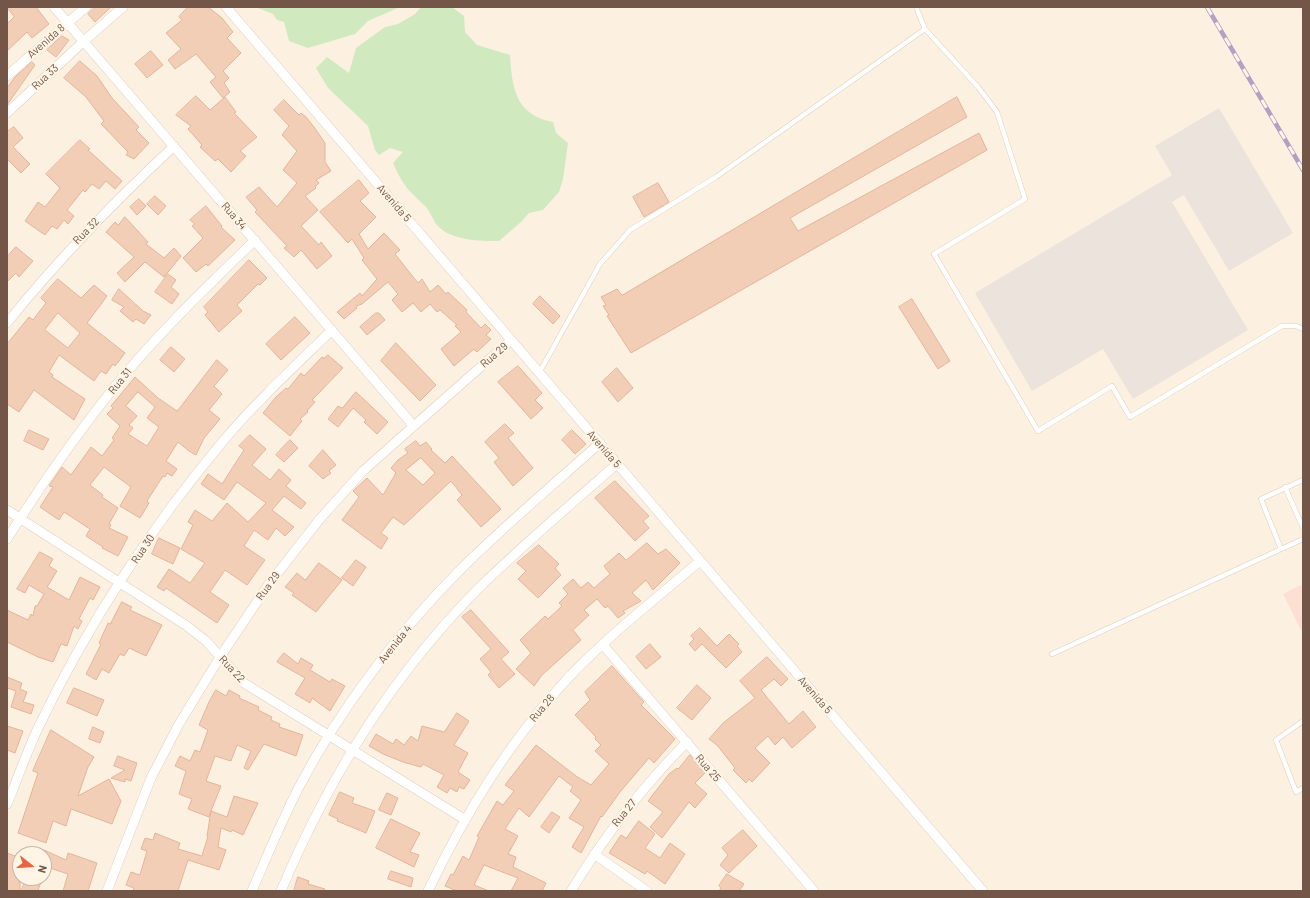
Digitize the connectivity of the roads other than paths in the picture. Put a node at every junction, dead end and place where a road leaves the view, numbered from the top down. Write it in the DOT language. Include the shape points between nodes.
graph roads {
  1 [pos="54,7"];
  2 [pos="86,7"];
  3 [pos="122,7"];
  4 [pos="226,7"];
  5 [pos="916,7"];
  6 [pos="68,22"];
  7 [pos="925,29"];
  8 [pos="84,41"];
  9 [pos="7,76"];
  10 [pos="7,113"];
  11 [pos="174,146"];
  12 [pos="255,240"];
  13 [pos="7,323"];
  14 [pos="1303,329"];
  15 [pos="332,330"];
  16 [pos="511,340"];
  17 [pos="539,373"];
  18 [pos="413,425"];
  19 [pos="600,443"];
  20 [pos="617,464"];
  21 [pos="1303,480"];
  22 [pos="1285,486"];
  23 [pos="7,510"];
  24 [pos="20,518"];
  25 [pos="1303,528"];
  26 [pos="1303,539"];
  27 [pos="7,540"];
  28 [pos="1281,549"];
  29 [pos="700,560"];
  30 [pos="120,583"];
  31 [pos="603,645"];
  32 [pos="1052,654"];
  33 [pos="220,657"];
  34 [pos="1303,721"];
  35 [pos="330,736"];
  36 [pos="687,742"];
  37 [pos="353,750"];
  38 [pos="1303,788"];
  39 [pos="7,804"];
  40 [pos="464,819"];
  41 [pos="594,854"];
  42 [pos="107,891"];
  43 [pos="252,891"];
  44 [pos="281,891"];
  45 [pos="428,891"];
  46 [pos="571,891"];
  47 [pos="647,891"];
  48 [pos="814,891"];
  49 [pos="983,891"];
  1 -- 6 [label="street, Rua 34"];
  2 -- 6 [label="street, Avenida 8"];
  3 -- 8 [label="street"];
  4 -- 16 [label="street, Avenida 5"];
  5 -- 7 [label="lane"];
  6 -- 8 [label="street, Rua 34"];
  6 -- 9 [label="street, Avenida 8"];
  7 -- 14 [label="lane" via="978,87 996,112 1025,199 934,254 1038,431 1112,386 1130,417 1282,326"];
  7 -- 17 [label="lane" via="716,177 630,230 600,264"];
  8 -- 10 [label="street, Rua 33"];
  8 -- 11 [label="street, Rua 34"];
  11 -- 12 [label="street, Rua 34"];
  11 -- 13 [label="street, Rua 32" via="74,244"];
  12 -- 15 [label="street, Rua 34"];
  12 -- 24 [label="street, Rua 31" via="191,302 132,366 72,443"];
  15 -- 18 [label="street, Rua 34"];
  15 -- 30 [label="street, Rua 30" via="276,383 224,440 169,511"];
  16 -- 17 [label="street, Avenida 5"];
  16 -- 18 [label="street, Rua 29"];
  17 -- 19 [label="street, Avenida 5"];
  18 -- 33 [label="street, Rua 29" via="363,471 319,520 269,584"];
  19 -- 20 [label="street, Avenida 5"];
  19 -- 35 [label="street, Avenida 4" via="502,529 423,609 363,686"];
  20 -- 29 [label="street, Avenida 5"];
  20 -- 37 [label="street" via="479,588 411,666 380,707"];
  21 -- 22 [label="lane"];
  22 -- 25 [label="lane"];
  22 -- 28 [label="lane" via="1261,499"];
  23 -- 24 [label="street, Rua 22"];
  24 -- 27 [label="street, Rua 31"];
  24 -- 30 [label="street, Rua 22"];
  26 -- 28 [label="lane"];
  28 -- 32 [label="lane"];
  29 -- 31 [label="street, Rua 28"];
  29 -- 49 [label="street, Avenida 5"];
  30 -- 33 [label="street, Rua 22" via="188,626"];
  30 -- 39 [label="street, Rua 30" via="72,662 42,720"];
  31 -- 36 [label="street, Rua 25"];
  31 -- 40 [label="street, Rua 28" via="559,688 516,739"];
  33 -- 35 [label="street, Rua 22" via="244,683"];
  33 -- 42 [label="street, Rua 29" via="179,724 151,778"];
  34 -- 38 [label="lane" via="1276,740 1296,792"];
  35 -- 37 [label="street, Rua 22"];
  35 -- 43 [label="street, Avenida 4" via="300,786"];
  36 -- 41 [label="street, Rua 27" via="662,767 616,822"];
  36 -- 48 [label="street, Rua 25"];
  37 -- 40 [label="street, Rua 22"];
  37 -- 44 [label="street" via="324,799"];
  40 -- 45 [label="street, Rua 28"];
  41 -- 46 [label="street, Rua 27"];
  41 -- 47 [label="street"];
}
